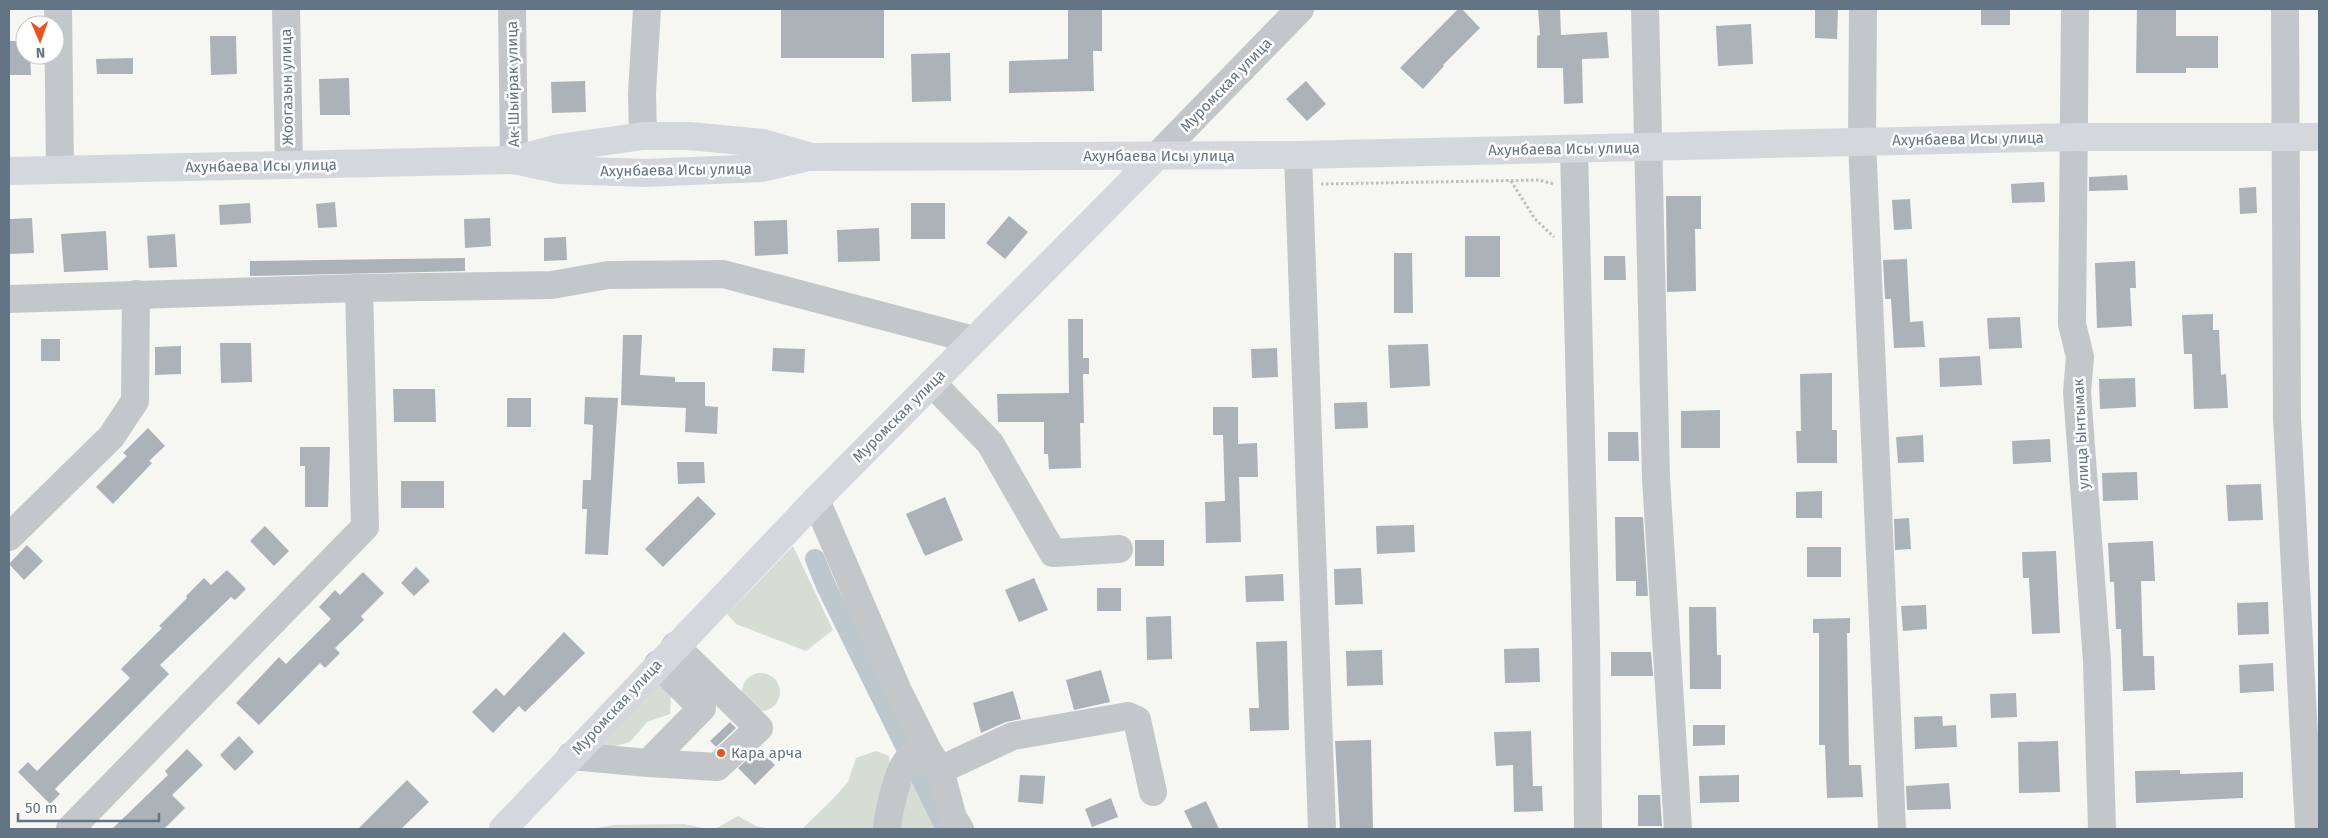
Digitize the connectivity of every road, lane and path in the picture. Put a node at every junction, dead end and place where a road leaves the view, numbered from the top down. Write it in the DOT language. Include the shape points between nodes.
graph roads {
  1 [pos="58,9"];
  2 [pos="286,9"];
  3 [pos="512,9"];
  4 [pos="647,9"];
  5 [pos="1300,9"];
  6 [pos="1645,9"];
  7 [pos="1863,9"];
  8 [pos="2074,9"];
  9 [pos="2285,9"];
  10 [pos="643,136"];
  11 [pos="2074,137"];
  12 [pos="2284,137"];
  13 [pos="2319,137"];
  14 [pos="1862,141"];
  15 [pos="1648,147"];
  16 [pos="1574,149"];
  17 [pos="1298,155"];
  18 [pos="808,156"];
  19 [pos="1157,156"];
  20 [pos="514,160"];
  21 [pos="289,165"];
  22 [pos="60,169"];
  23 [pos="9,171"];
  24 [pos="1511,180"];
  25 [pos="1312,184"];
  26 [pos="1558,185"];
  27 [pos="1577,256"];
  28 [pos="358,288"];
  29 [pos="136,294"];
  30 [pos="9,299"];
  31 [pos="974,340"];
  32 [pos="932,383"];
  33 [pos="816,500"];
  34 [pos="9,538"];
  35 [pos="1119,549"];
  36 [pos="666,655"];
  37 [pos="571,756"];
  38 [pos="923,760"];
  39 [pos="648,763"];
  40 [pos="1153,792"];
  41 [pos="507,828"];
  42 [pos="70,829"];
  43 [pos="887,829"];
  44 [pos="960,829"];
  45 [pos="1322,829"];
  46 [pos="1588,829"];
  47 [pos="1678,829"];
  48 [pos="1892,829"];
  49 [pos="2102,829"];
  50 [pos="2309,829"];
  1 -- 22 [label="street"];
  2 -- 21 [label="street, Жоогазын улица"];
  3 -- 20 [label="street, Ак-Шыйрак улица"];
  4 -- 10 [label="street" via="642,84"];
  5 -- 19 [label="street, Муромская улица"];
  6 -- 15 [label="street"];
  7 -- 14 [label="street"];
  8 -- 11 [label="street, улица Ынтымак"];
  9 -- 12 [label="street"];
  10 -- 18 [label="main road, Ахунбаева Исы улица" via="689,136 762,143"];
  10 -- 20 [label="main road, Ахунбаева Исы улица" via="559,148"];
  11 -- 12 [label="main road, Ахунбаева Исы улица"];
  11 -- 14 [label="main road, Ахунбаева Исы улица"];
  11 -- 49 [label="street, улица Ынтымак" via="2072,324 2080,357 2077,392 2097,662"];
  12 -- 13 [label="main road, Ахунбаева Исы улица"];
  12 -- 50 [label="street" via="2287,418"];
  14 -- 15 [label="main road, Ахунбаева Исы улица"];
  14 -- 48 [label="street"];
  15 -- 16 [label="main road, Ахунбаева Исы улица"];
  15 -- 47 [label="street" via="1656,479"];
  16 -- 17 [label="main road, Ахунбаева Исы улица"];
  16 -- 27 [label="street"];
  17 -- 19 [label="main road, Ахунбаева Исы улица"];
  17 -- 45 [label="street"];
  18 -- 19 [label="main road, Ахунбаева Исы улица"];
  18 -- 20 [label="main road, Ахунбаева Исы улица" via="761,168 644,173 561,170"];
  19 -- 31 [label="main road, Муромская улица"];
  20 -- 21 [label="main road, Ахунбаева Исы улица"];
  21 -- 22 [label="main road, Ахунбаева Исы улица"];
  22 -- 23 [label="main road, Ахунбаева Исы улица"];
  24 -- 25 [label="path"];
  24 -- 26 [label="path" via="1540,180"];
  24 -- 27 [label="path" via="1535,219"];
  27 -- 46 [label="street"];
  28 -- 29 [label="street"];
  28 -- 31 [label="street" via="552,285 608,275 723,274"];
  28 -- 42 [label="street" via="365,527"];
  29 -- 30 [label="street"];
  29 -- 34 [label="street" via="135,401 111,437"];
  31 -- 32 [label="main road, Муромская улица"];
  32 -- 33 [label="main road, Муромская улица"];
  32 -- 35 [label="street" via="990,443 1053,553"];
  33 -- 36 [label="main road, Муромская улица"];
  33 -- 38 [label="street" via="898,691"];
  36 -- 37 [label="main road, Муромская улица"];
  36 -- 39 [label="street" via="702,708"];
  36 -- 39 [label="street" via="759,728 717,768"];
  37 -- 39 [label="street"];
  37 -- 41 [label="main road, Муромская улица"];
  38 -- 40 [label="street" via="1013,736 1128,716 1136,720"];
  38 -- 43 [label="street" via="898,781"];
  38 -- 44 [label="street"];
}
